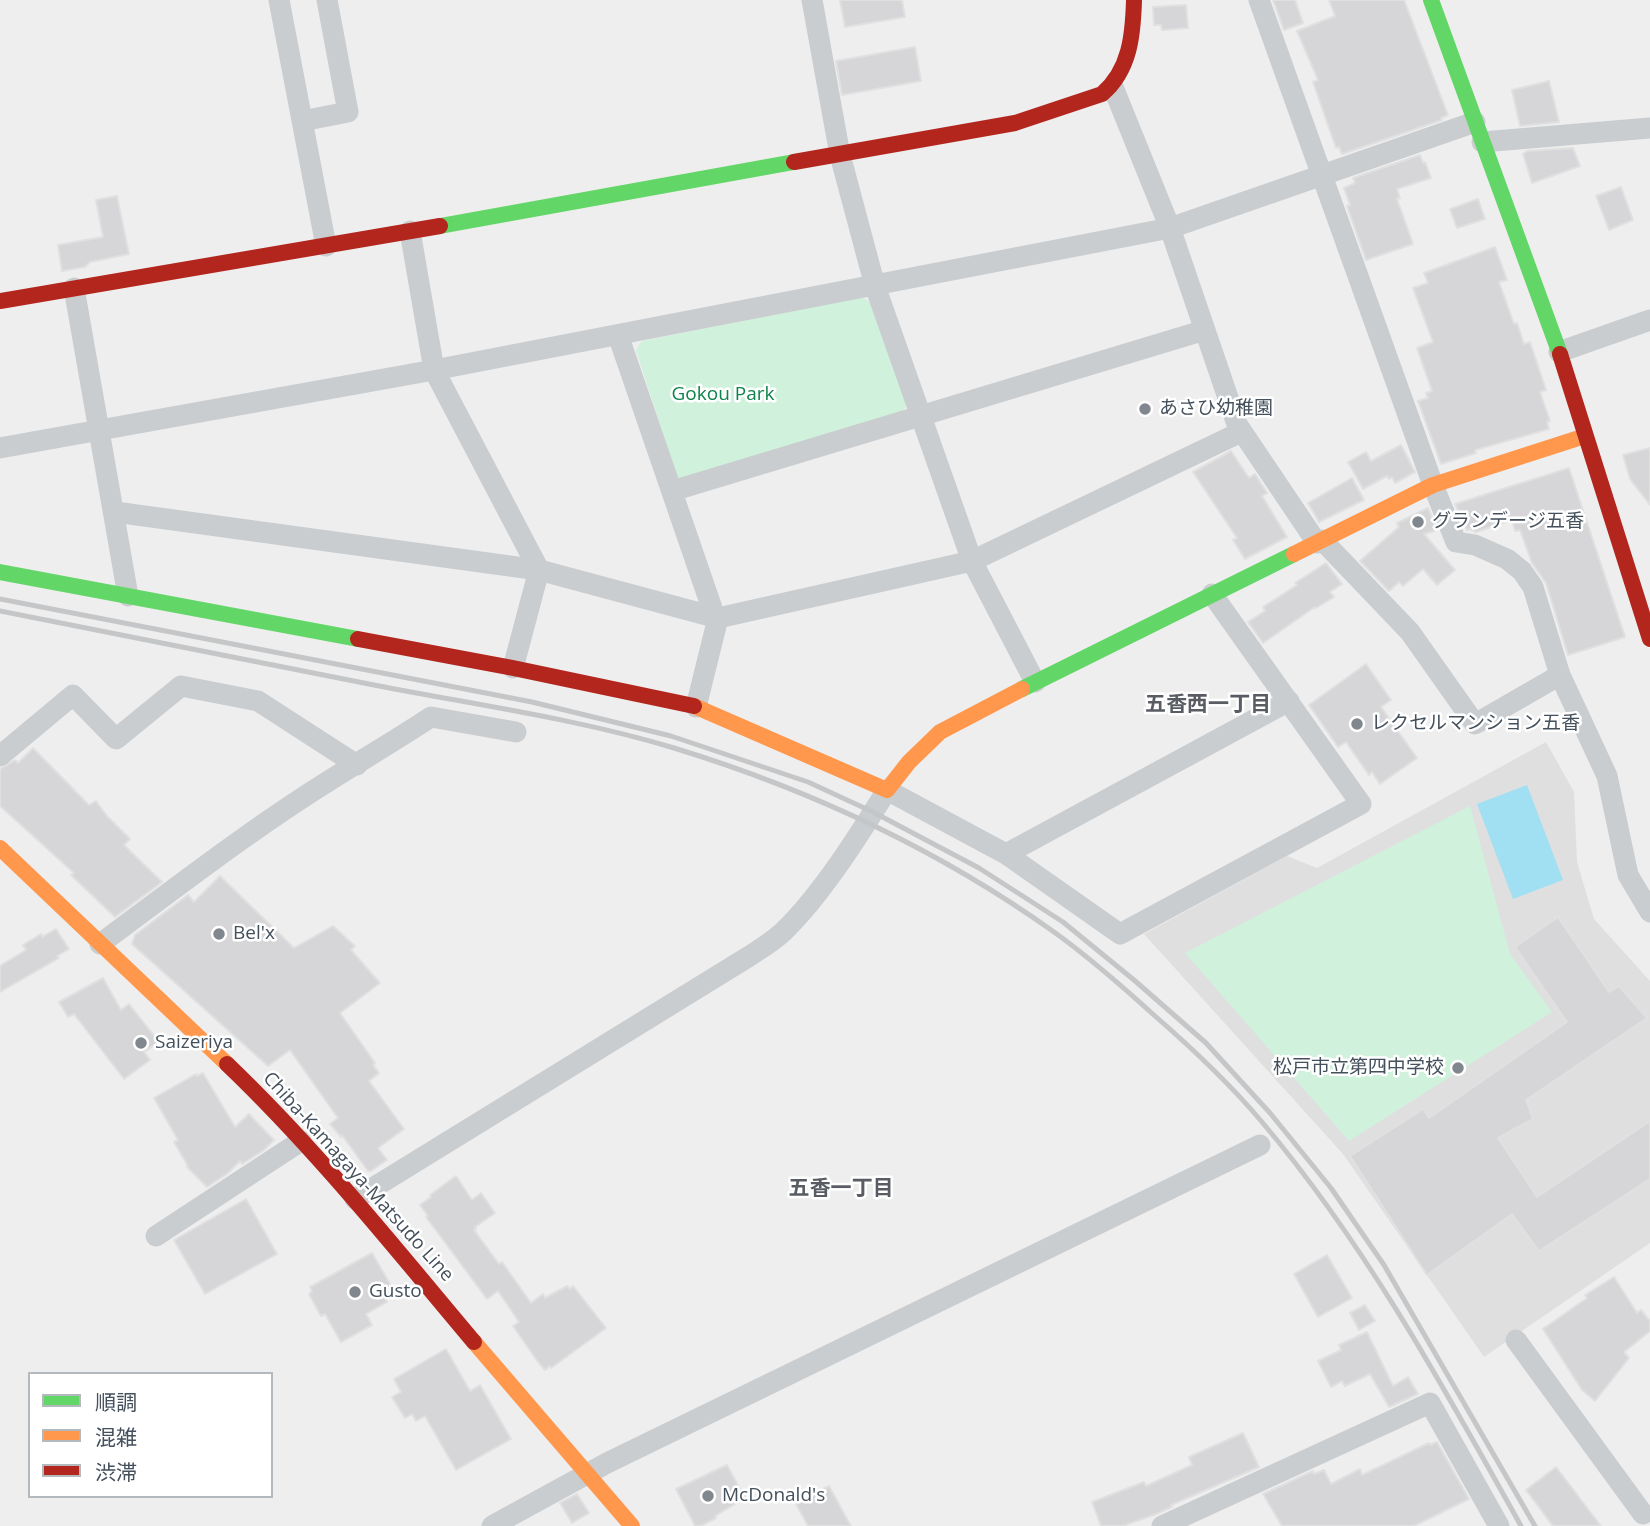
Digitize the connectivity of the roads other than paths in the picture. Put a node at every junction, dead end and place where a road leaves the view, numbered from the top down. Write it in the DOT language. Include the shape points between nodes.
graph roads {
  1 [pos="279,0"];
  2 [pos="327,0"];
  3 [pos="812,0"];
  4 [pos="1134,0"];
  5 [pos="1259,0"];
  6 [pos="1431,0"];
  7 [pos="1113,87"];
  8 [pos="302,121"];
  9 [pos="1475,122"];
  10 [pos="1650,128"];
  11 [pos="1482,142"];
  12 [pos="840,155"];
  13 [pos="1322,176"];
  14 [pos="1170,228"];
  15 [pos="410,231"];
  16 [pos="326,246"];
  17 [pos="875,286"];
  18 [pos="74,288"];
  19 [pos="0,301"];
  20 [pos="1650,320"];
  21 [pos="1205,330"];
  22 [pos="618,335"];
  23 [pos="1559,352"];
  24 [pos="434,370"];
  25 [pos="920,416"];
  26 [pos="100,430"];
  27 [pos="1241,432"];
  28 [pos="1586,436"];
  29 [pos="0,448"];
  30 [pos="1433,485"];
  31 [pos="672,491"];
  32 [pos="115,512"];
  33 [pos="1319,541"];
  34 [pos="972,561"];
  35 [pos="539,570"];
  36 [pos="0,572"];
  37 [pos="1212,594"];
  38 [pos="128,596"];
  39 [pos="717,617"];
  40 [pos="1650,639"];
  41 [pos="513,668"];
  42 [pos="1560,675"];
  43 [pos="1035,682"];
  44 [pos="1289,701"];
  45 [pos="696,707"];
  46 [pos="516,732"];
  47 [pos="0,757"];
  48 [pos="357,765"];
  49 [pos="887,790"];
  50 [pos="0,848"];
  51 [pos="1006,854"];
  52 [pos="1650,912"];
  53 [pos="100,944"];
  54 [pos="301,1141"];
  55 [pos="1260,1146"];
  56 [pos="355,1199"];
  57 [pos="156,1236"];
  58 [pos="1516,1339"];
  59 [pos="588,1472"];
  60 [pos="1641,1517"];
  61 [pos="492,1526"];
  62 [pos="632,1526"];
  63 [pos="1162,1526"];
  64 [pos="1499,1526"];
  1 -- 8 [label="street"];
  2 -- 8 [label="street" via="348,112"];
  3 -- 12 [label="street"];
  4 -- 7 [label="street" via="1130,48"];
  5 -- 13 [label="street"];
  6 -- 9 [label="street"];
  7 -- 12 [label="street" via="1015,123"];
  7 -- 14 [label="street"];
  8 -- 16 [label="street"];
  9 -- 11 [label="street"];
  9 -- 13 [label="street"];
  10 -- 11 [label="street"];
  11 -- 23 [label="street"];
  12 -- 15 [label="street"];
  12 -- 17 [label="street"];
  13 -- 14 [label="street"];
  13 -- 30 [label="street"];
  14 -- 17 [label="street"];
  14 -- 21 [label="street"];
  15 -- 16 [label="street"];
  15 -- 24 [label="street"];
  16 -- 18 [label="street"];
  17 -- 22 [label="street"];
  17 -- 25 [label="street"];
  18 -- 19 [label="street"];
  18 -- 26 [label="street"];
  20 -- 23 [label="street"];
  21 -- 25 [label="street"];
  21 -- 27 [label="street"];
  22 -- 24 [label="street"];
  22 -- 31 [label="street"];
  23 -- 28 [label="street"];
  24 -- 26 [label="street"];
  24 -- 35 [label="street"];
  25 -- 31 [label="street"];
  25 -- 34 [label="street"];
  26 -- 29 [label="street"];
  26 -- 32 [label="street"];
  27 -- 33 [label="street"];
  27 -- 34 [label="street"];
  28 -- 30 [label="street"];
  28 -- 40 [label="street"];
  30 -- 33 [label="street"];
  30 -- 42 [label="street" via="1456,542 1507,559 1533,587"];
  31 -- 39 [label="street"];
  32 -- 35 [label="street"];
  32 -- 38 [label="street"];
  33 -- 37 [label="street"];
  33 -- 42 [label="street" via="1410,632 1475,724"];
  34 -- 39 [label="street"];
  34 -- 43 [label="street"];
  35 -- 39 [label="street"];
  35 -- 41 [label="street"];
  36 -- 38 [label="street"];
  37 -- 43 [label="street"];
  37 -- 44 [label="street"];
  38 -- 41 [label="street"];
  39 -- 45 [label="street"];
  41 -- 45 [label="street"];
  42 -- 52 [label="street" via="1607,776 1628,875"];
  43 -- 49 [label="street" via="940,732"];
  44 -- 51 [label="street"];
  44 -- 51 [label="street" via="1361,804 1120,934"];
  45 -- 49 [label="street"];
  46 -- 48 [label="street" via="430,717"];
  47 -- 48 [label="street" via="73,695 116,739 181,686 258,701"];
  48 -- 53 [label="street" via="260,828"];
  49 -- 51 [label="street"];
  49 -- 56 [label="street" via="860,833 782,933"];
  50 -- 53 [label="street, Chiba-Kamagaya-Matsudo Line"];
  53 -- 54 [label="street, Chiba-Kamagaya-Matsudo Line" via="270,1105"];
  54 -- 56 [label="street, Chiba-Kamagaya-Matsudo Line"];
  54 -- 57 [label="street"];
  55 -- 59 [label="street"];
  56 -- 59 [label="street, Chiba-Kamagaya-Matsudo Line"];
  58 -- 60 [label="street"];
  59 -- 61 [label="street"];
  59 -- 62 [label="street, Chiba-Kamagaya-Matsudo Line"];
  63 -- 64 [label="street" via="1430,1402"];
}
